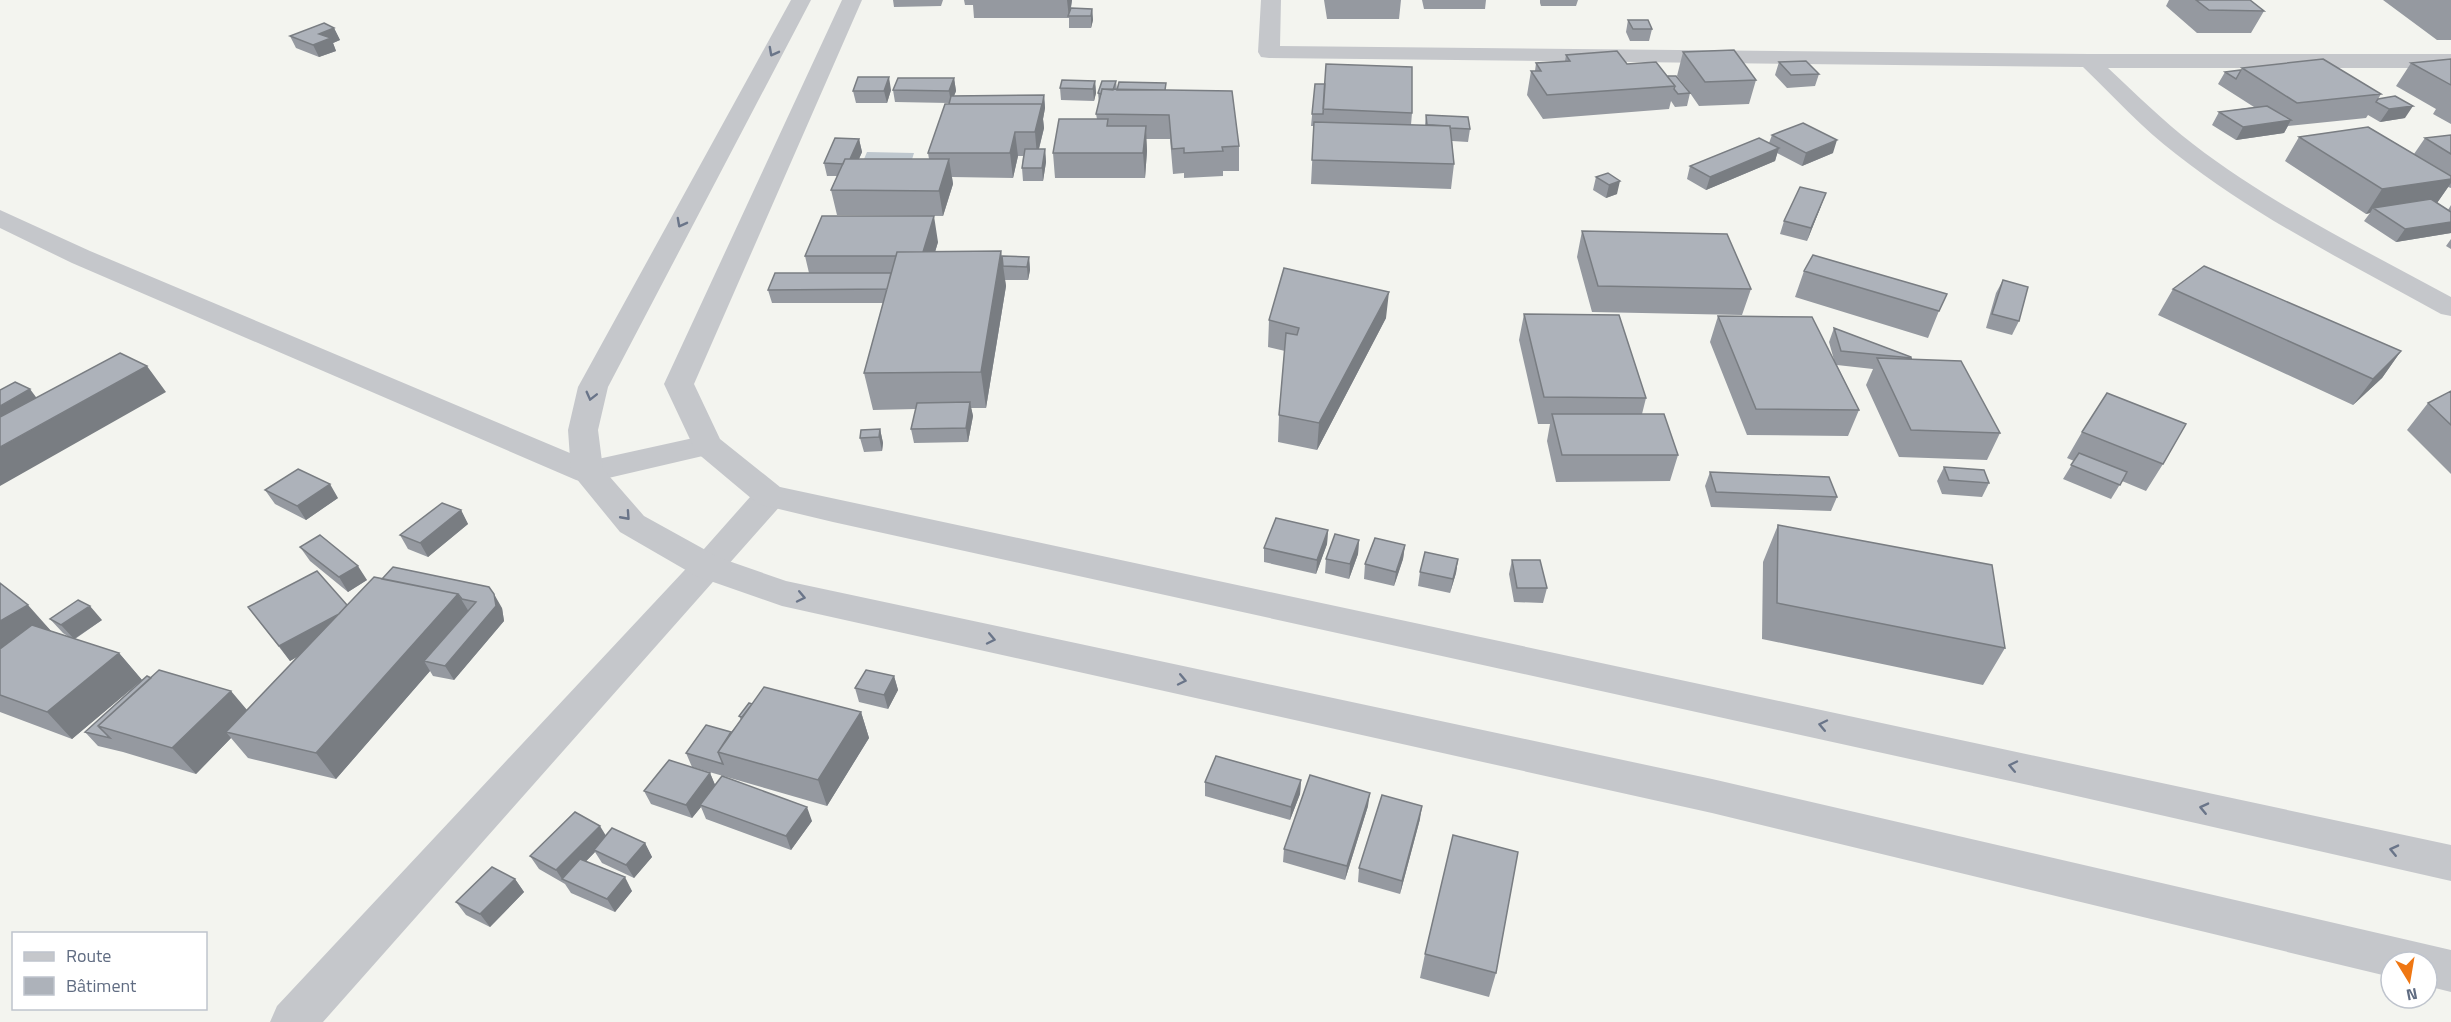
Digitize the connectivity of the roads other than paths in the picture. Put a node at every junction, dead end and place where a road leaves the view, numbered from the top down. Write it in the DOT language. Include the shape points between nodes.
graph roads {
  1 [pos="801,0"];
  2 [pos="852,0"];
  3 [pos="1271,0"];
  4 [pos="2089,61"];
  5 [pos="2451,61"];
  6 [pos="0,218"];
  7 [pos="2451,308"];
  8 [pos="707,445"];
  9 [pos="587,472"];
  10 [pos="770,496"];
  11 [pos="708,567"];
  12 [pos="2451,863"];
  13 [pos="2379,954"];
  14 [pos="293,1022"];
  1 -- 9 [label="street, one-way" via="593,387 583,430"];
  2 -- 8 [label="street" via="680,384"];
  3 -- 4 [label="street" via="1269,52"];
  4 -- 5 [label="street"];
  4 -- 7 [label="street" via="2152,122 2232,182"];
  6 -- 9 [label="street" via="81,257"];
  8 -- 9 [label="street"];
  8 -- 10 [label="street"];
  9 -- 11 [label="street, one-way" via="632,524"];
  10 -- 11 [label="street"];
  12 -- 10 [label="street, one-way"];
  11 -- 13 [label="street, one-way" via="782,593 1712,796"];
  11 -- 14 [label="street"];
}
